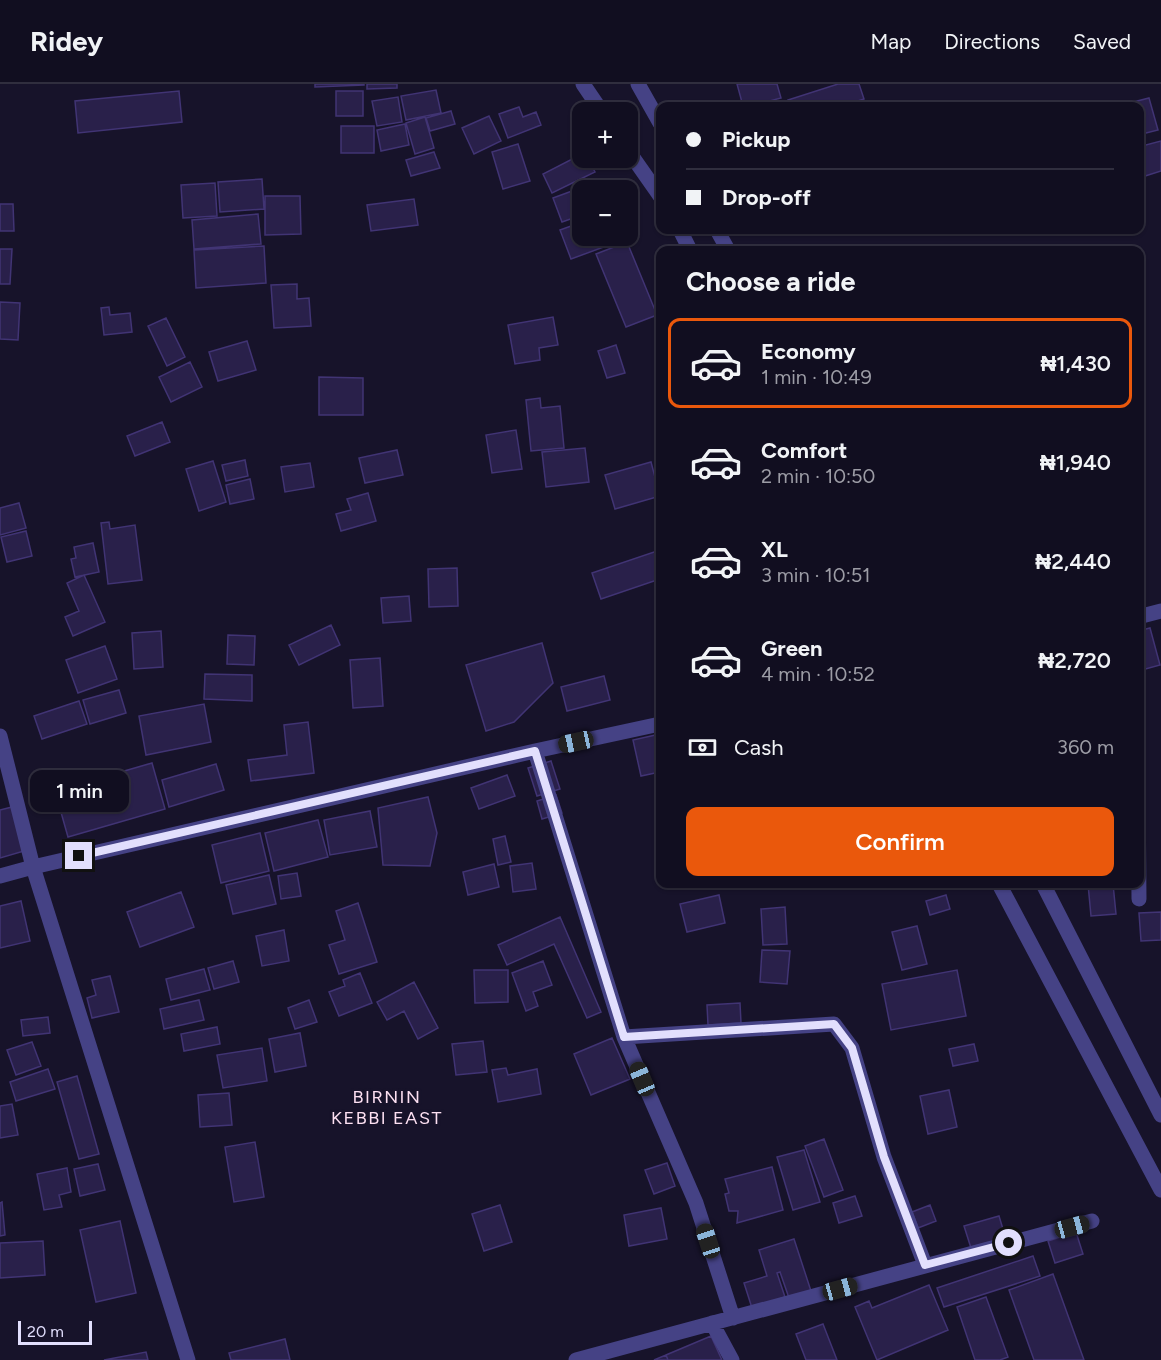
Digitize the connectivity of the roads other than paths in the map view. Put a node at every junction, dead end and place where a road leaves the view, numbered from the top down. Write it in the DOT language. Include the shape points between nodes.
graph roads {
  1 [pos="583,84"];
  2 [pos="638,84"];
  3 [pos="595,102"];
  4 [pos="656,116"];
  5 [pos="638,164"];
  6 [pos="656,190"];
  7 [pos="1161,611"];
  8 [pos="1144,615"];
  9 [pos="656,725"];
  10 [pos="0,736"];
  11 [pos="535,751"];
  12 [pos="33,867"];
  13 [pos="0,876"];
  14 [pos="1001,888"];
  15 [pos="1045,888"];
  16 [pos="1139,888"];
  17 [pos="1139,899"];
  18 [pos="624,1037"];
  19 [pos="1161,1115"];
  20 [pos="1161,1190"];
  21 [pos="1092,1221"];
  22 [pos="925,1265"];
  23 [pos="733,1318"];
  24 [pos="712,1323"];
  25 [pos="188,1360"];
  26 [pos="576,1360"];
  27 [pos="732,1360"];
  1 -- 3 [label="street"];
  2 -- 4 [label="street"];
  5 -- 6 [label="street"];
  7 -- 8 [label="street"];
  9 -- 11 [label="street"];
  10 -- 12 [label="street"];
  11 -- 12 [label="street"];
  11 -- 18 [label="street"];
  12 -- 13 [label="street"];
  12 -- 25 [label="street"];
  14 -- 20 [label="street"];
  15 -- 19 [label="street"];
  16 -- 17 [label="street"];
  18 -- 22 [label="street" via="834,1024 852,1048 884,1157"];
  18 -- 23 [label="street" via="696,1203"];
  21 -- 22 [label="street"];
  22 -- 23 [label="street"];
  23 -- 24 [label="street"];
  24 -- 26 [label="street"];
  24 -- 27 [label="street"];
}
